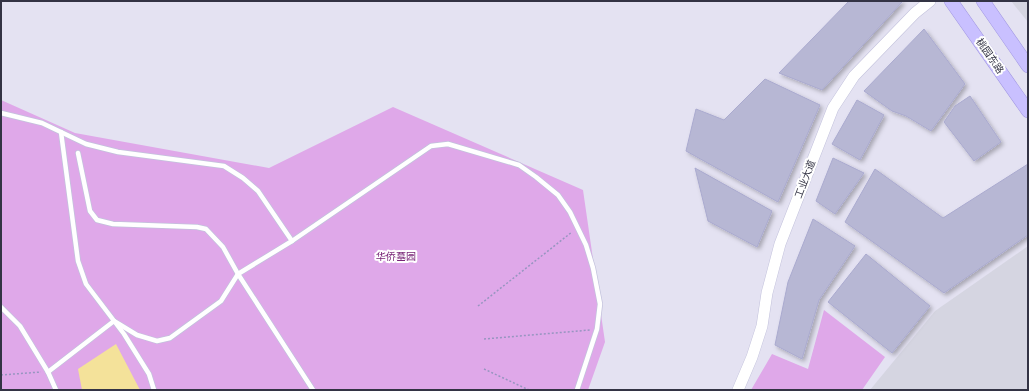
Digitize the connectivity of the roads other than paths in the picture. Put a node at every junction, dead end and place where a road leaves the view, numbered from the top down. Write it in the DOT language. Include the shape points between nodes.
graph roads {
  1 [pos="930,1"];
  2 [pos="951,1"];
  3 [pos="983,1"];
  4 [pos="1028,66"];
  5 [pos="1028,111"];
  6 [pos="1,113"];
  7 [pos="61,132"];
  8 [pos="78,153"];
  9 [pos="292,241"];
  10 [pos="238,274"];
  11 [pos="1,307"];
  12 [pos="114,321"];
  13 [pos="48,372"];
  14 [pos="56,390"];
  15 [pos="154,390"];
  16 [pos="313,390"];
  17 [pos="577,390"];
  18 [pos="738,390"];
  1 -- 18 [label="street, 工业大道" via="854,76 833,108 780,244 767,293 762,326"];
  2 -- 5 [label="main road, 桃园东路"];
  3 -- 4 [label="main road"];
  6 -- 7 [label="lane" via="42,123"];
  7 -- 9 [label="lane" via="86,144 118,152 224,166 258,191"];
  7 -- 12 [label="lane" via="78,261 86,284"];
  8 -- 10 [label="lane" via="90,210 97,220 113,224 197,226 206,230 223,247"];
  9 -- 10 [label="lane"];
  9 -- 17 [label="lane" via="431,146 448,144 519,166 536,176 558,195 570,212 586,245 599,293 598,329"];
  10 -- 12 [label="lane" via="221,301 170,338 157,341 138,335"];
  10 -- 16 [label="lane"];
  11 -- 13 [label="lane" via="20,326"];
  12 -- 13 [label="lane"];
  12 -- 15 [label="lane" via="149,374"];
  13 -- 14 [label="lane"];
}
